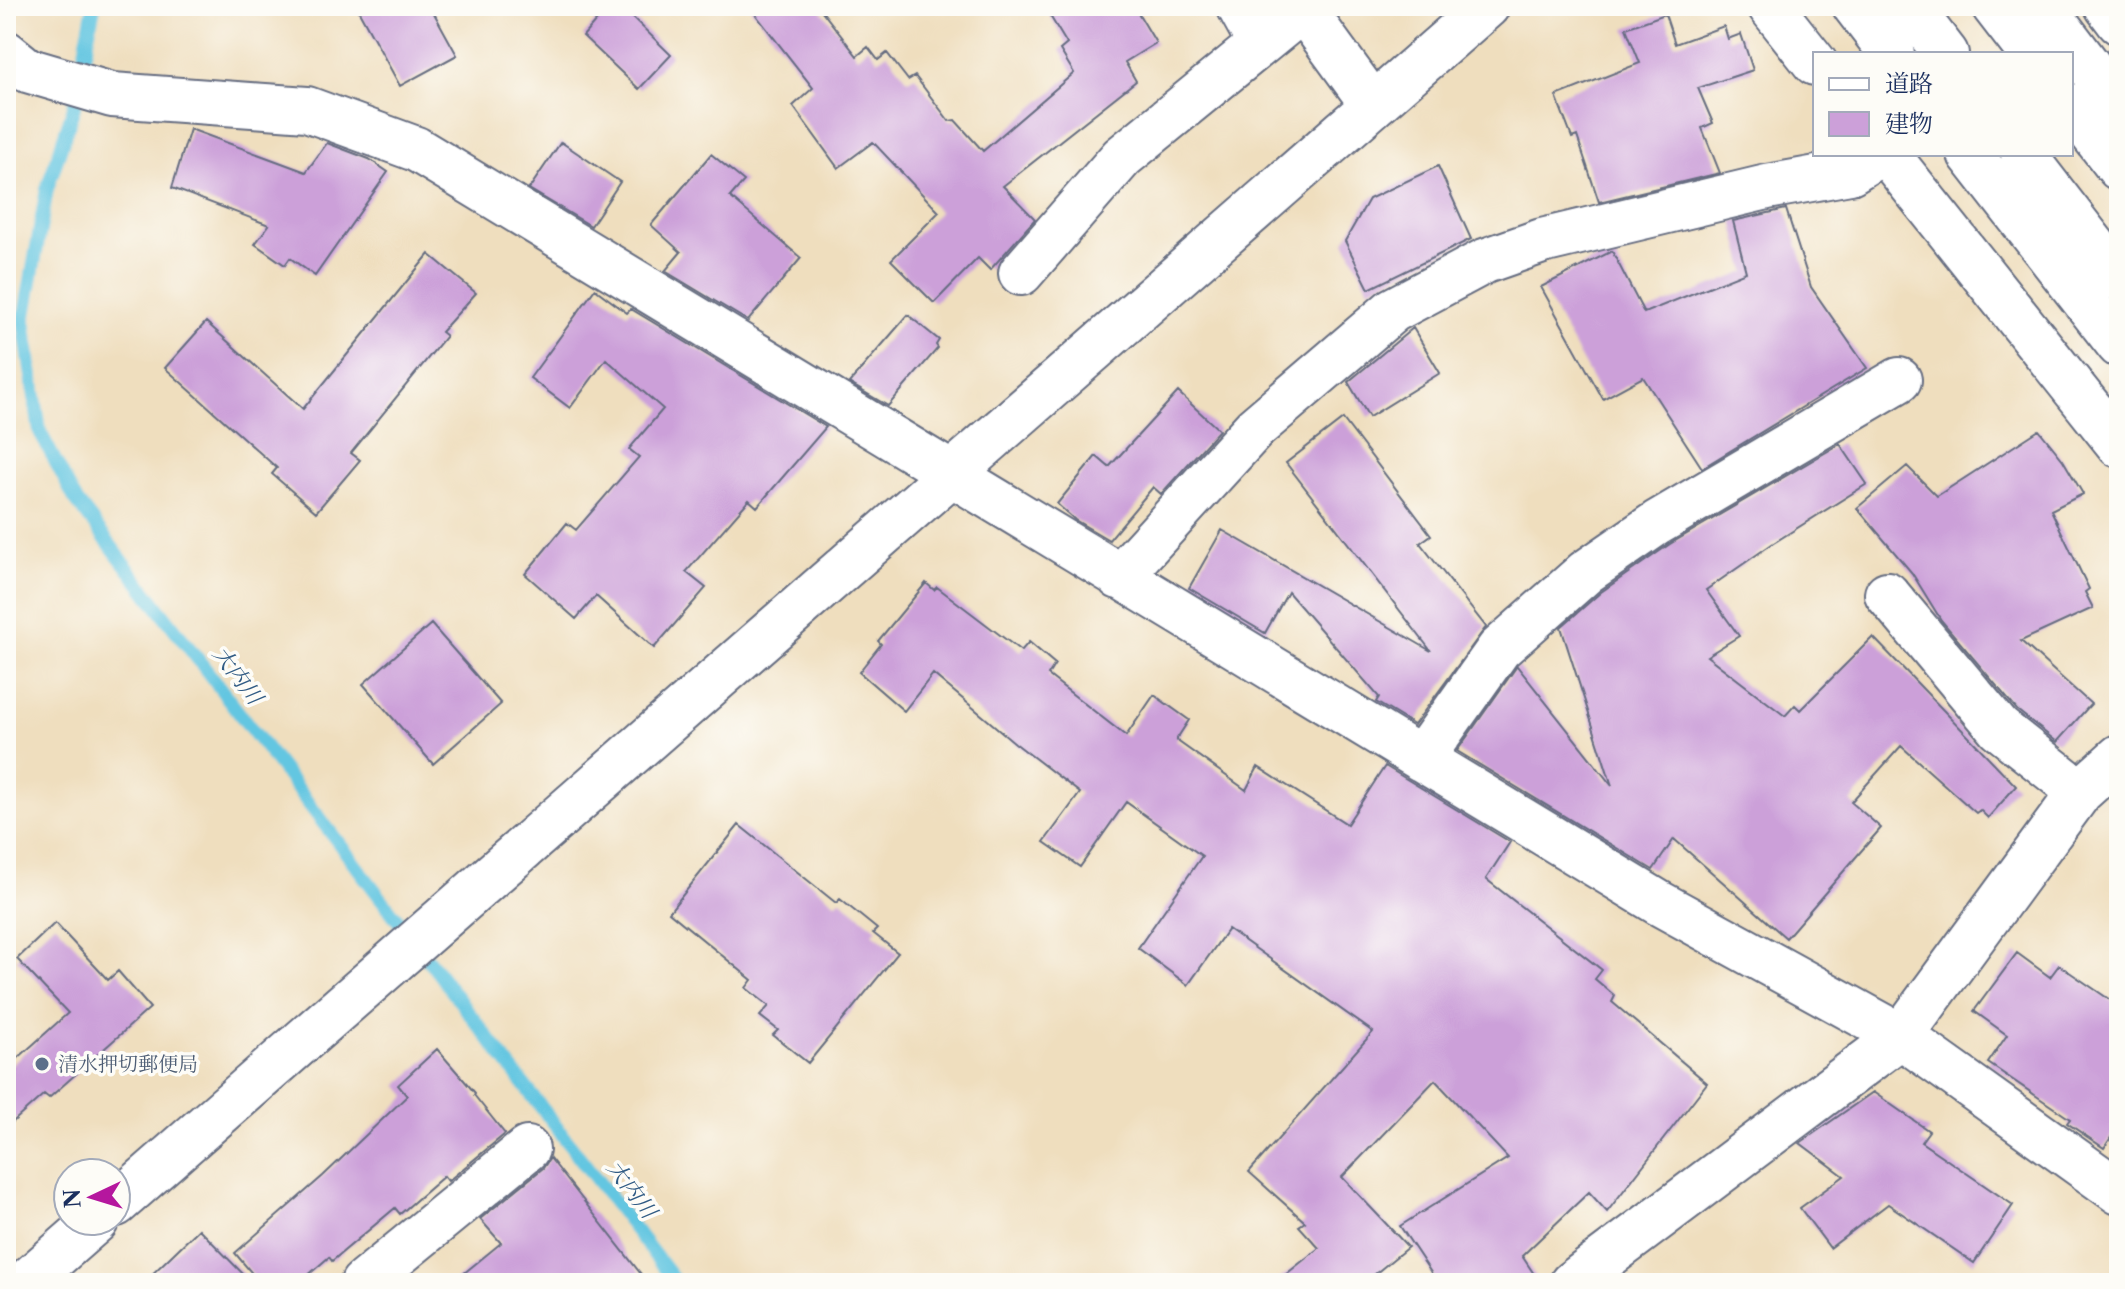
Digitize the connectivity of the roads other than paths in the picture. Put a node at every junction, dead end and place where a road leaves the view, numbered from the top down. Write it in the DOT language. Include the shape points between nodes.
graph roads {
  1 [pos="1239,6"];
  2 [pos="1487,6"];
  3 [pos="1770,6"];
  4 [pos="1855,6"];
  5 [pos="1909,6"];
  6 [pos="1994,6"];
  7 [pos="2043,6"];
  8 [pos="2107,6"];
  9 [pos="1305,8"];
  10 [pos="2119,22"];
  11 [pos="1260,44"];
  12 [pos="1890,52"];
  13 [pos="1944,52"];
  14 [pos="2029,52"];
  15 [pos="6,53"];
  16 [pos="1813,60"];
  17 [pos="1373,105"];
  18 [pos="2119,106"];
  19 [pos="2073,109"];
  20 [pos="1876,156"];
  21 [pos="1889,156"];
  22 [pos="1972,156"];
  23 [pos="2025,156"];
  24 [pos="2119,168"];
  25 [pos="1021,273"];
  26 [pos="2119,278"];
  27 [pos="2119,345"];
  28 [pos="1899,380"];
  29 [pos="2119,445"];
  30 [pos="952,474"];
  31 [pos="1119,577"];
  32 [pos="1887,594"];
  33 [pos="2119,757"];
  34 [pos="1421,759"];
  35 [pos="2080,792"];
  36 [pos="1901,1036"];
  37 [pos="527,1149"];
  38 [pos="132,1190"];
  39 [pos="2119,1192"];
  40 [pos="78,1237"];
  41 [pos="390,1275"];
  42 [pos="25,1283"];
  43 [pos="1572,1283"];
  1 -- 11 [label="main road"];
  2 -- 17 [label="main road"];
  3 -- 16 [label="main road"];
  4 -- 12 [label="main road"];
  5 -- 13 [label="main road"];
  6 -- 14 [label="main road"];
  7 -- 18 [label="main road"];
  8 -- 10 [label="main road"];
  9 -- 11 [label="main road"];
  9 -- 17 [label="main road"];
  11 -- 25 [label="main road" via="1122,157"];
  15 -- 30 [label="main road" via="27,70 112,95 307,109 416,149"];
  17 -- 30 [label="main road"];
  19 -- 24 [label="main road"];
  20 -- 31 [label="main road" via="1850,172 1542,241 1485,261 1393,310 1255,428"];
  21 -- 29 [label="main road"];
  22 -- 27 [label="main road"];
  23 -- 26 [label="main road"];
  28 -- 34 [label="main road" via="1657,523 1586,572 1499,649"];
  30 -- 31 [label="main road"];
  30 -- 38 [label="main road"];
  31 -- 34 [label="main road"];
  32 -- 35 [label="main road" via="1999,728"];
  33 -- 35 [label="main road"];
  34 -- 36 [label="main road" via="1659,903"];
  35 -- 36 [label="main road"];
  36 -- 39 [label="main road"];
  36 -- 43 [label="main road"];
  37 -- 41 [label="main road"];
  40 -- 42 [label="main road"];
}
